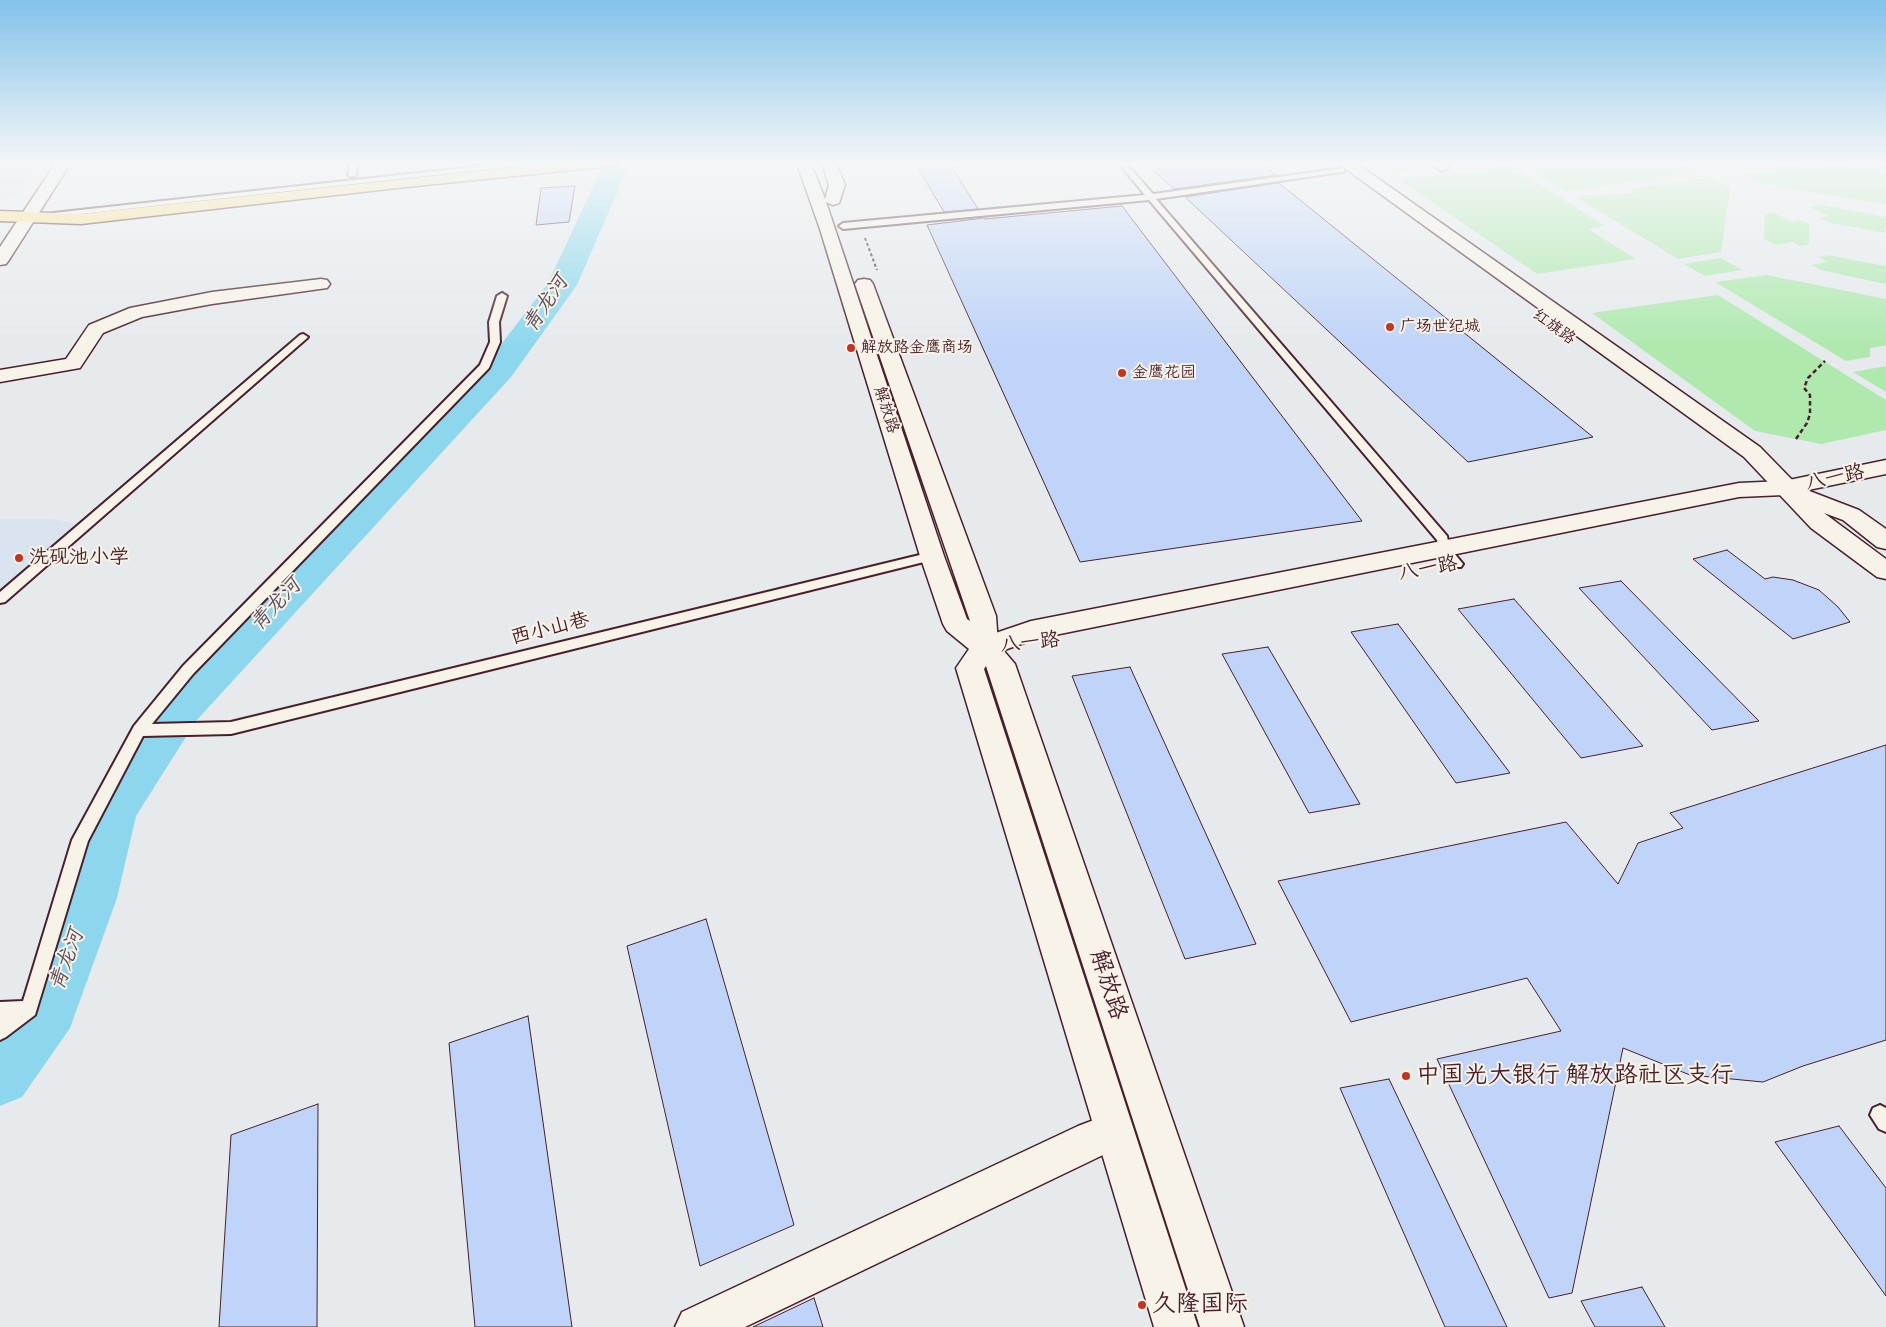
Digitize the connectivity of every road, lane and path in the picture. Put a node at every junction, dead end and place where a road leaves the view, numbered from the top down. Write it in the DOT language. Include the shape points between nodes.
graph roads {
  1 [pos="25,223"];
  2 [pos="826,223"];
  3 [pos="842,223"];
  4 [pos="876,223"];
  5 [pos="1173,223"];
  6 [pos="1416,223"];
  7 [pos="843,226"];
  8 [pos="0,260"];
  9 [pos="321,284"];
  10 [pos="502,296"];
  11 [pos="303,337"];
  12 [pos="1824,361"];
  13 [pos="0,376"];
  14 [pos="1796,439"];
  15 [pos="1886,467"];
  16 [pos="1784,488"];
  17 [pos="1886,541"];
  18 [pos="932,556"];
  19 [pos="1450,556"];
  20 [pos="1886,572"];
  21 [pos="0,600"];
  22 [pos="985,647"];
  23 [pos="146,730"];
  24 [pos="29,1009"];
  25 [pos="0,1011"];
  26 [pos="0,1031"];
  27 [pos="1114,1131"];
  28 [pos="696,1327"];
  29 [pos="1176,1327"];
  30 [pos="1222,1327"];
  1 -- 8 [label="main road"];
  2 -- 18 [label="main road, 解放路"];
  3 -- 7 [label="main road, 解放路"];
  4 -- 7 [label="lane"];
  5 -- 19 [label="lane" via="1443,538"];
  6 -- 16 [label="main road, 红旗路" via="1731,457"];
  7 -- 22 [label="main road, 解放路" via="983,616"];
  9 -- 13 [label="main road" via="212,298 137,312 96,329 73,364"];
  10 -- 23 [label="lane" via="494,322 495,342 485,366 188,670"];
  11 -- 21 [label="lane"];
  12 -- 14 [label="path" via="1808,378 1804,388 1810,395 1810,414"];
  15 -- 16 [label="main road, 八一路"];
  16 -- 17 [label="main road, 红旗路" via="1851,515"];
  16 -- 19 [label="main road, 八一路" via="1745,504 1599,536"];
  16 -- 20 [label="main road, 红旗路" via="1820,523"];
  18 -- 22 [label="main road, 解放路" via="956,624"];
  18 -- 23 [label="lane, 西小山巷" via="231,728"];
  19 -- 22 [label="main road, 八一路" via="1039,644"];
  22 -- 27 [label="main road, 解放路" via="970,668"];
  22 -- 30 [label="main road, 解放路" via="1001,664"];
  23 -- 24 [label="lane" via="80,840"];
  24 -- 25 [label="lane"];
  24 -- 26 [label="lane"];
  27 -- 28 [label="main road"];
  27 -- 29 [label="main road, 解放路"];
}
